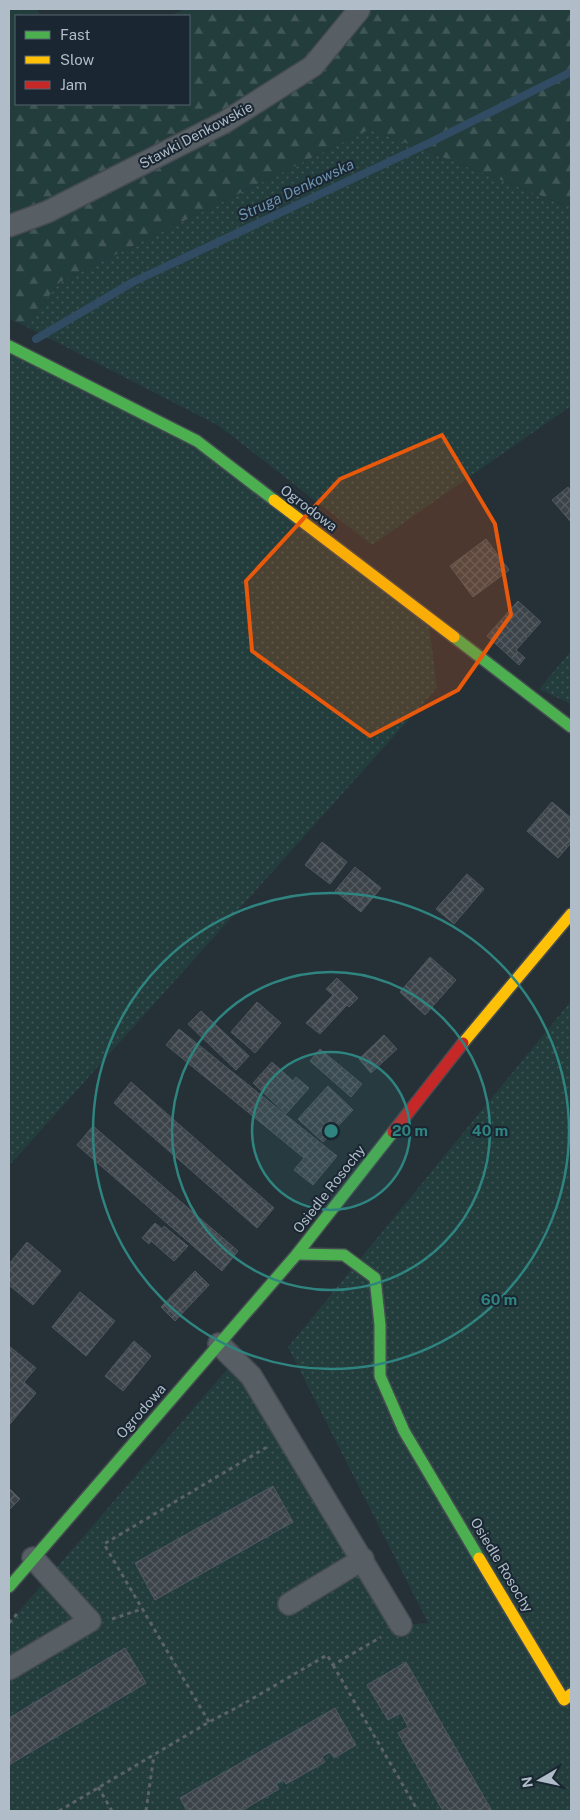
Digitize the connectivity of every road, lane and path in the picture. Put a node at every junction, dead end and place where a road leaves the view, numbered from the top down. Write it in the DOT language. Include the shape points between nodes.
graph roads {
  1 [pos="359,10"];
  2 [pos="9,226"];
  3 [pos="9,346"];
  4 [pos="571,727"];
  5 [pos="571,914"];
  6 [pos="297,1254"];
  7 [pos="219,1344"];
  8 [pos="287,1436"];
  9 [pos="33,1558"];
  10 [pos="363,1559"];
  11 [pos="9,1587"];
  12 [pos="289,1604"];
  13 [pos="401,1625"];
  14 [pos="333,1665"];
  15 [pos="9,1669"];
  16 [pos="571,1694"];
  17 [pos="208,1722"];
  18 [pos="154,1755"];
  19 [pos="98,1788"];
  20 [pos="60,1811"];
  21 [pos="112,1811"];
  22 [pos="146,1811"];
  23 [pos="418,1811"];
  1 -- 2 [label="street, Stawki Denkowskie" via="313,66 225,122 47,212"];
  3 -- 4 [label="street, Ogrodowa" via="197,441"];
  5 -- 6 [label="street, Osiedle Rosochy" via="461,1046"];
  6 -- 7 [label="street, Ogrodowa"];
  6 -- 16 [label="street, Osiedle Rosochy" via="344,1255 375,1278 380,1325 380,1376 404,1430 564,1700"];
  7 -- 8 [label="street" via="251,1376"];
  7 -- 9 [label="street, Ogrodowa"];
  8 -- 10 [label="street"];
  8 -- 17 [label="path" via="104,1544"];
  9 -- 11 [label="street, Ogrodowa"];
  9 -- 15 [label="street" via="90,1621"];
  10 -- 12 [label="street"];
  10 -- 13 [label="street"];
  13 -- 14 [label="path"];
  14 -- 17 [label="path" via="326,1655"];
  14 -- 23 [label="path"];
  17 -- 18 [label="path"];
  18 -- 19 [label="path"];
  18 -- 22 [label="path"];
  19 -- 20 [label="path"];
  19 -- 21 [label="path"];
}
